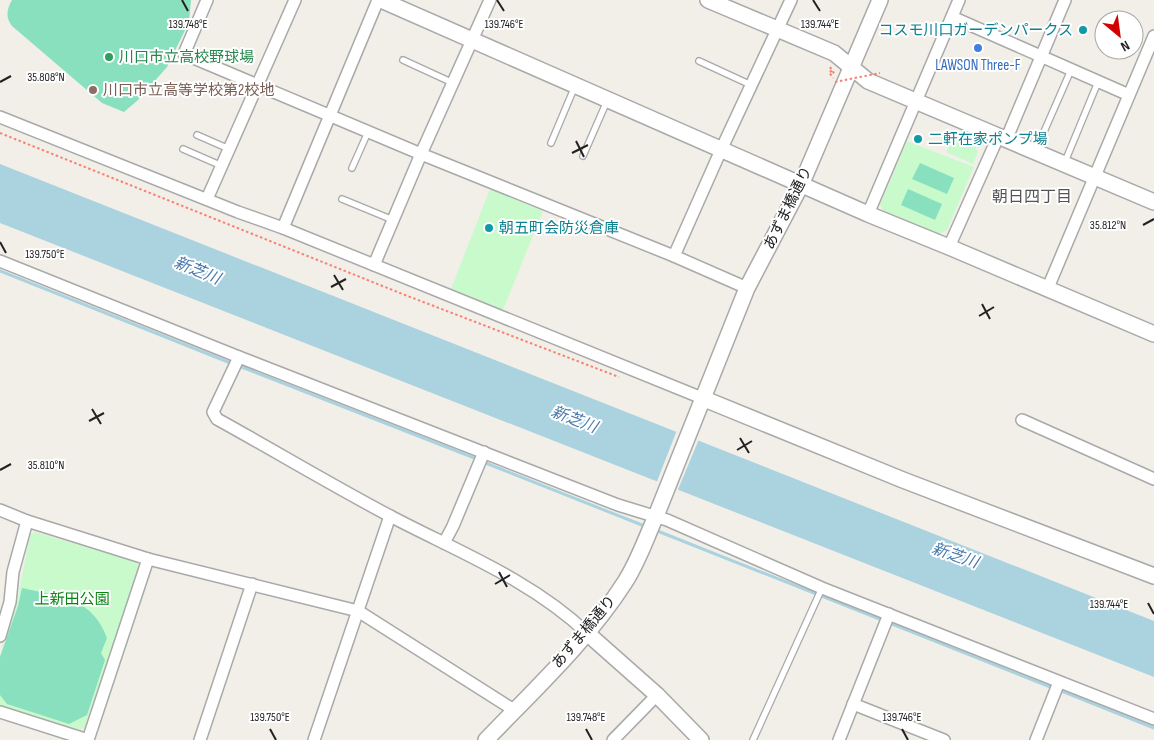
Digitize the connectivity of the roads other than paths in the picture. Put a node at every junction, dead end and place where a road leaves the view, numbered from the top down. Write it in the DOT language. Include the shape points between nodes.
graph roads {
  1 [pos="207,0"];
  2 [pos="295,0"];
  3 [pos="380,0"];
  4 [pos="490,0"];
  5 [pos="708,0"];
  6 [pos="791,0"];
  7 [pos="880,0"];
  8 [pos="959,0"];
  9 [pos="1066,0"];
  10 [pos="952,17"];
  11 [pos="778,29"];
  12 [pos="1154,36"];
  13 [pos="472,40"];
  14 [pos="1042,56"];
  15 [pos="404,60"];
  16 [pos="699,61"];
  17 [pos="851,68"];
  18 [pos="1071,70"];
  19 [pos="1098,82"];
  20 [pos="453,83"];
  21 [pos="258,85"];
  22 [pos="751,85"];
  23 [pos="575,86"];
  24 [pos="1129,95"];
  25 [pos="607,100"];
  26 [pos="916,102"];
  27 [pos="330,116"];
  28 [pos="0,118"];
  29 [pos="368,132"];
  30 [pos="197,135"];
  31 [pos="1002,138"];
  32 [pos="551,143"];
  33 [pos="229,149"];
  34 [pos="183,150"];
  35 [pos="721,150"];
  36 [pos="1035,152"];
  37 [pos="421,154"];
  38 [pos="583,156"];
  39 [pos="1064,164"];
  40 [pos="222,166"];
  41 [pos="352,168"];
  42 [pos="1095,177"];
  43 [pos="801,185"];
  44 [pos="206,199"];
  45 [pos="342,199"];
  46 [pos="1154,202"];
  47 [pos="868,214"];
  48 [pos="393,220"];
  49 [pos="283,228"];
  50 [pos="949,247"];
  51 [pos="674,256"];
  52 [pos="0,261"];
  53 [pos="374,265"];
  54 [pos="747,288"];
  55 [pos="1047,290"];
  56 [pos="1154,334"];
  57 [pos="239,357"];
  58 [pos="702,398"];
  59 [pos="1022,420"];
  60 [pos="484,452"];
  61 [pos="1154,479"];
  62 [pos="0,510"];
  63 [pos="657,512"];
  64 [pos="390,516"];
  65 [pos="27,521"];
  66 [pos="444,543"];
  67 [pos="148,559"];
  68 [pos="1154,576"];
  69 [pos="252,584"];
  70 [pos="822,588"];
  71 [pos="358,611"];
  72 [pos="889,614"];
  73 [pos="587,634"];
  74 [pos="0,636"];
  75 [pos="1059,682"];
  76 [pos="657,695"];
  77 [pos="853,704"];
  78 [pos="514,710"];
  79 [pos="0,712"];
  80 [pos="1154,719"];
  81 [pos="88,740"];
  82 [pos="200,740"];
  83 [pos="314,740"];
  84 [pos="486,740"];
  85 [pos="613,740"];
  86 [pos="701,740"];
  87 [pos="753,740"];
  88 [pos="839,740"];
  89 [pos="944,740"];
  90 [pos="1036,740"];
  1 -- 21 [label="street" via="184,54"];
  2 -- 21 [label="street"];
  3 -- 13 [label="street"];
  3 -- 27 [label="street"];
  4 -- 13 [label="street"];
  5 -- 11 [label="street"];
  6 -- 11 [label="street"];
  7 -- 17 [label="street, あずま橋通り"];
  8 -- 10 [label="street"];
  9 -- 14 [label="street"];
  10 -- 14 [label="street"];
  10 -- 26 [label="street"];
  11 -- 17 [label="street" via="834,53"];
  11 -- 22 [label="street"];
  12 -- 24 [label="street"];
  13 -- 20 [label="street"];
  13 -- 23 [label="street"];
  14 -- 18 [label="street"];
  14 -- 31 [label="street"];
  15 -- 20 [label="lane"];
  16 -- 22 [label="lane"];
  17 -- 26 [label="street" via="868,81"];
  17 -- 43 [label="street, あずま橋通り"];
  18 -- 19 [label="street"];
  18 -- 36 [label="lane"];
  19 -- 24 [label="street"];
  19 -- 39 [label="lane"];
  20 -- 37 [label="street"];
  21 -- 27 [label="street"];
  21 -- 33 [label="street"];
  22 -- 35 [label="street"];
  23 -- 25 [label="street"];
  23 -- 32 [label="lane"];
  24 -- 42 [label="street"];
  25 -- 35 [label="street"];
  25 -- 38 [label="lane"];
  26 -- 31 [label="street"];
  26 -- 47 [label="street"];
  27 -- 29 [label="street"];
  27 -- 49 [label="street"];
  28 -- 44 [label="street"];
  29 -- 37 [label="street"];
  29 -- 41 [label="lane"];
  30 -- 33 [label="lane"];
  31 -- 36 [label="street"];
  31 -- 50 [label="street"];
  33 -- 40 [label="street"];
  34 -- 40 [label="lane"];
  35 -- 43 [label="street"];
  35 -- 51 [label="street"];
  36 -- 39 [label="street"];
  37 -- 48 [label="street"];
  37 -- 51 [label="street"];
  39 -- 42 [label="street"];
  40 -- 44 [label="street"];
  42 -- 46 [label="street"];
  42 -- 55 [label="street"];
  43 -- 47 [label="street"];
  43 -- 54 [label="street, あずま橋通り"];
  44 -- 49 [label="street"];
  45 -- 48 [label="lane"];
  47 -- 50 [label="street"];
  48 -- 53 [label="street"];
  49 -- 53 [label="street"];
  50 -- 55 [label="street"];
  51 -- 54 [label="street"];
  52 -- 57 [label="street"];
  53 -- 58 [label="street"];
  54 -- 58 [label="street, あずま橋通り"];
  55 -- 56 [label="street"];
  57 -- 60 [label="street"];
  57 -- 64 [label="street" via="213,412 217,419"];
  58 -- 63 [label="street, あずま橋通り"];
  58 -- 68 [label="street" via="903,480"];
  59 -- 61 [label="street"];
  60 -- 63 [label="street" via="618,505"];
  60 -- 66 [label="street"];
  62 -- 65 [label="street"];
  63 -- 70 [label="street"];
  63 -- 73 [label="street, あずま橋通り" via="626,580"];
  64 -- 66 [label="street"];
  64 -- 71 [label="street"];
  65 -- 67 [label="street"];
  65 -- 74 [label="street" via="12,572 10,602"];
  66 -- 73 [label="street" via="525,585"];
  67 -- 69 [label="street"];
  67 -- 81 [label="street"];
  69 -- 71 [label="street"];
  69 -- 82 [label="street"];
  70 -- 72 [label="street"];
  70 -- 87 [label="lane"];
  71 -- 78 [label="street"];
  71 -- 83 [label="street"];
  72 -- 75 [label="street"];
  72 -- 77 [label="street"];
  73 -- 76 [label="street"];
  73 -- 78 [label="street, あずま橋通り"];
  75 -- 80 [label="street"];
  75 -- 90 [label="street"];
  76 -- 85 [label="street"];
  76 -- 86 [label="street"];
  77 -- 88 [label="street"];
  77 -- 89 [label="street"];
  78 -- 84 [label="street, あずま橋通り"];
  79 -- 81 [label="street"];
}
